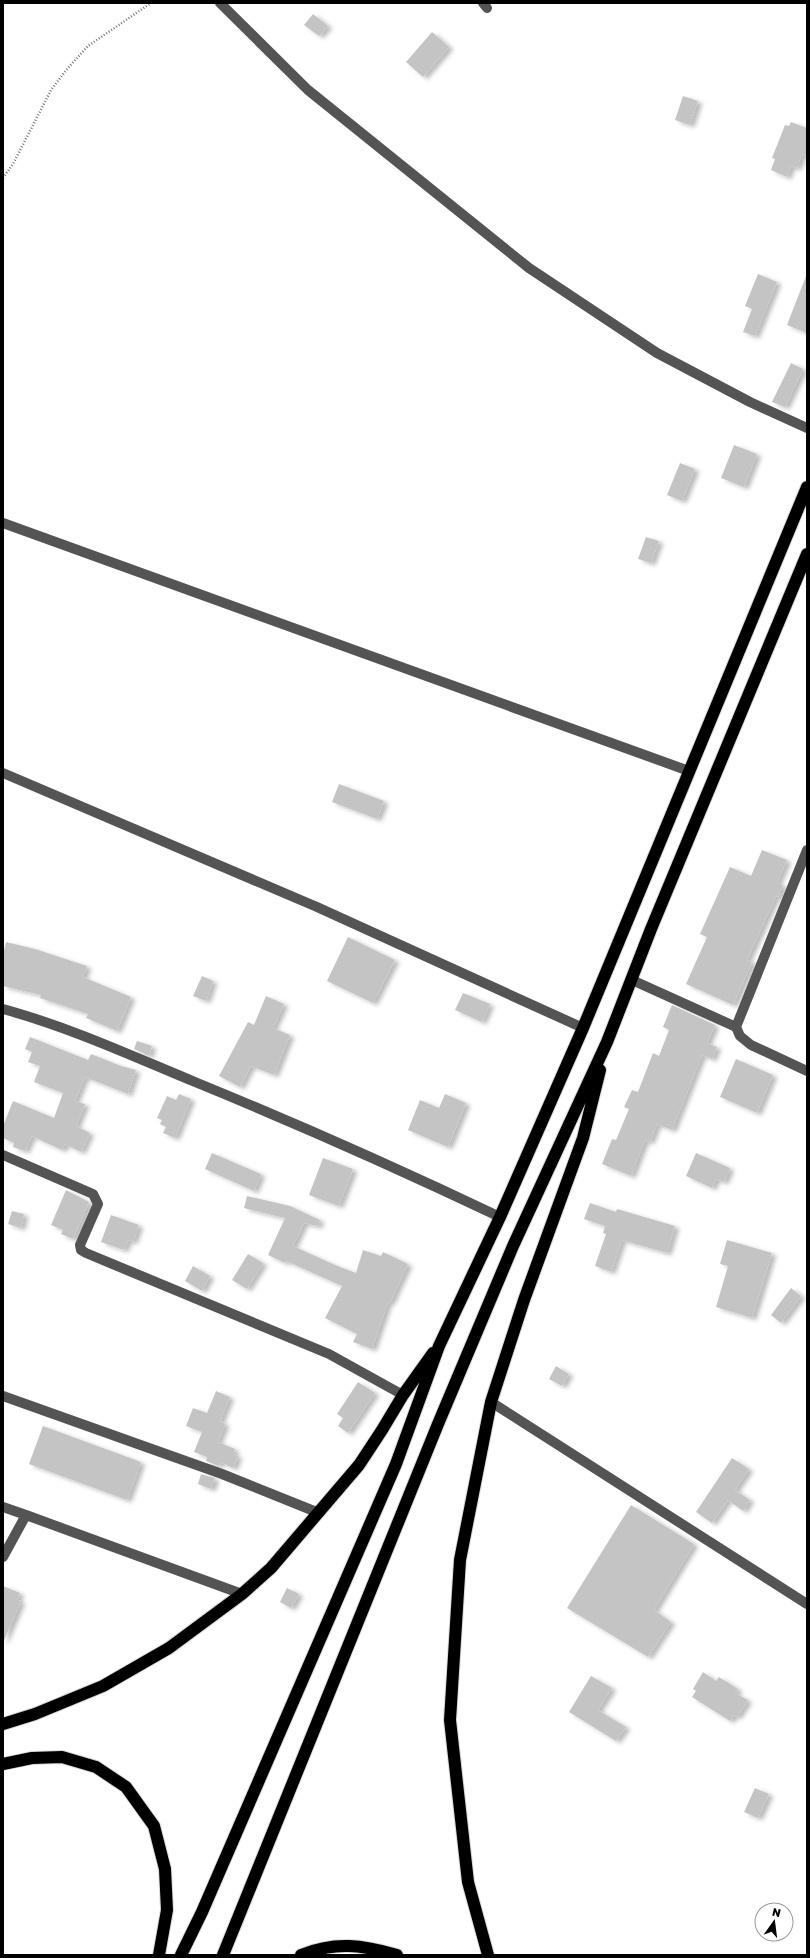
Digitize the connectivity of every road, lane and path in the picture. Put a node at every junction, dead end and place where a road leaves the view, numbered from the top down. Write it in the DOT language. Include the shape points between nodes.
graph roads {
  1 [pos="151,3"];
  2 [pos="220,3"];
  3 [pos="3,178"];
  4 [pos="807,428"];
  5 [pos="807,487"];
  6 [pos="3,523"];
  7 [pos="807,554"];
  8 [pos="689,771"];
  9 [pos="3,773"];
  10 [pos="807,850"];
  11 [pos="632,980"];
  12 [pos="3,1009"];
  13 [pos="736,1027"];
  14 [pos="583,1028"];
  15 [pos="607,1042"];
  16 [pos="807,1071"];
  17 [pos="3,1155"];
  18 [pos="500,1217"];
  19 [pos="439,1346"];
  20 [pos="403,1395"];
  21 [pos="3,1396"];
  22 [pos="491,1402"];
  23 [pos="3,1506"];
  24 [pos="319,1514"];
  25 [pos="26,1515"];
  26 [pos="3,1557"];
  27 [pos="242,1594"];
  28 [pos="807,1604"];
  29 [pos="3,1724"];
  30 [pos="3,1764"];
  31 [pos="160,1955"];
  32 [pos="181,1955"];
  33 [pos="223,1955"];
  34 [pos="301,1955"];
  35 [pos="397,1955"];
  36 [pos="488,1955"];
  1 -- 3 [label="path" via="88,46 67,69 51,90"];
  2 -- 4 [label="street" via="308,90 529,268 657,353 750,402"];
  5 -- 8 [label="highway"];
  6 -- 8 [label="street"];
  7 -- 11 [label="highway"];
  8 -- 14 [label="highway"];
  9 -- 14 [label="street" via="317,907"];
  10 -- 13 [label="street"];
  11 -- 13 [label="street"];
  11 -- 15 [label="highway"];
  12 -- 18 [label="street" via="118,1049 411,1174"];
  13 -- 16 [label="street" via="740,1036 751,1045"];
  14 -- 18 [label="highway"];
  15 -- 22 [label="highway" via="583,1138 524,1300"];
  15 -- 33 [label="highway" via="513,1246 444,1410"];
  17 -- 20 [label="street" via="93,1194 98,1204 80,1245 81,1250 329,1354"];
  18 -- 19 [label="highway"];
  19 -- 20 [label="highway"];
  19 -- 32 [label="highway" via="396,1464"];
  20 -- 24 [label="highway" via="359,1465"];
  21 -- 24 [label="street" via="222,1474"];
  22 -- 28 [label="street"];
  22 -- 36 [label="highway" via="460,1560 450,1720 468,1882"];
  23 -- 25 [label="street"];
  24 -- 27 [label="highway" via="271,1568"];
  25 -- 26 [label="street"];
  25 -- 27 [label="street"];
  27 -- 29 [label="highway" via="169,1648 103,1686 35,1714"];
  30 -- 31 [label="highway" via="32,1758 62,1757 96,1767 126,1786 154,1826 165,1869 167,1910"];
  34 -- 35 [label="highway" via="335,1946 369,1947"];
}
